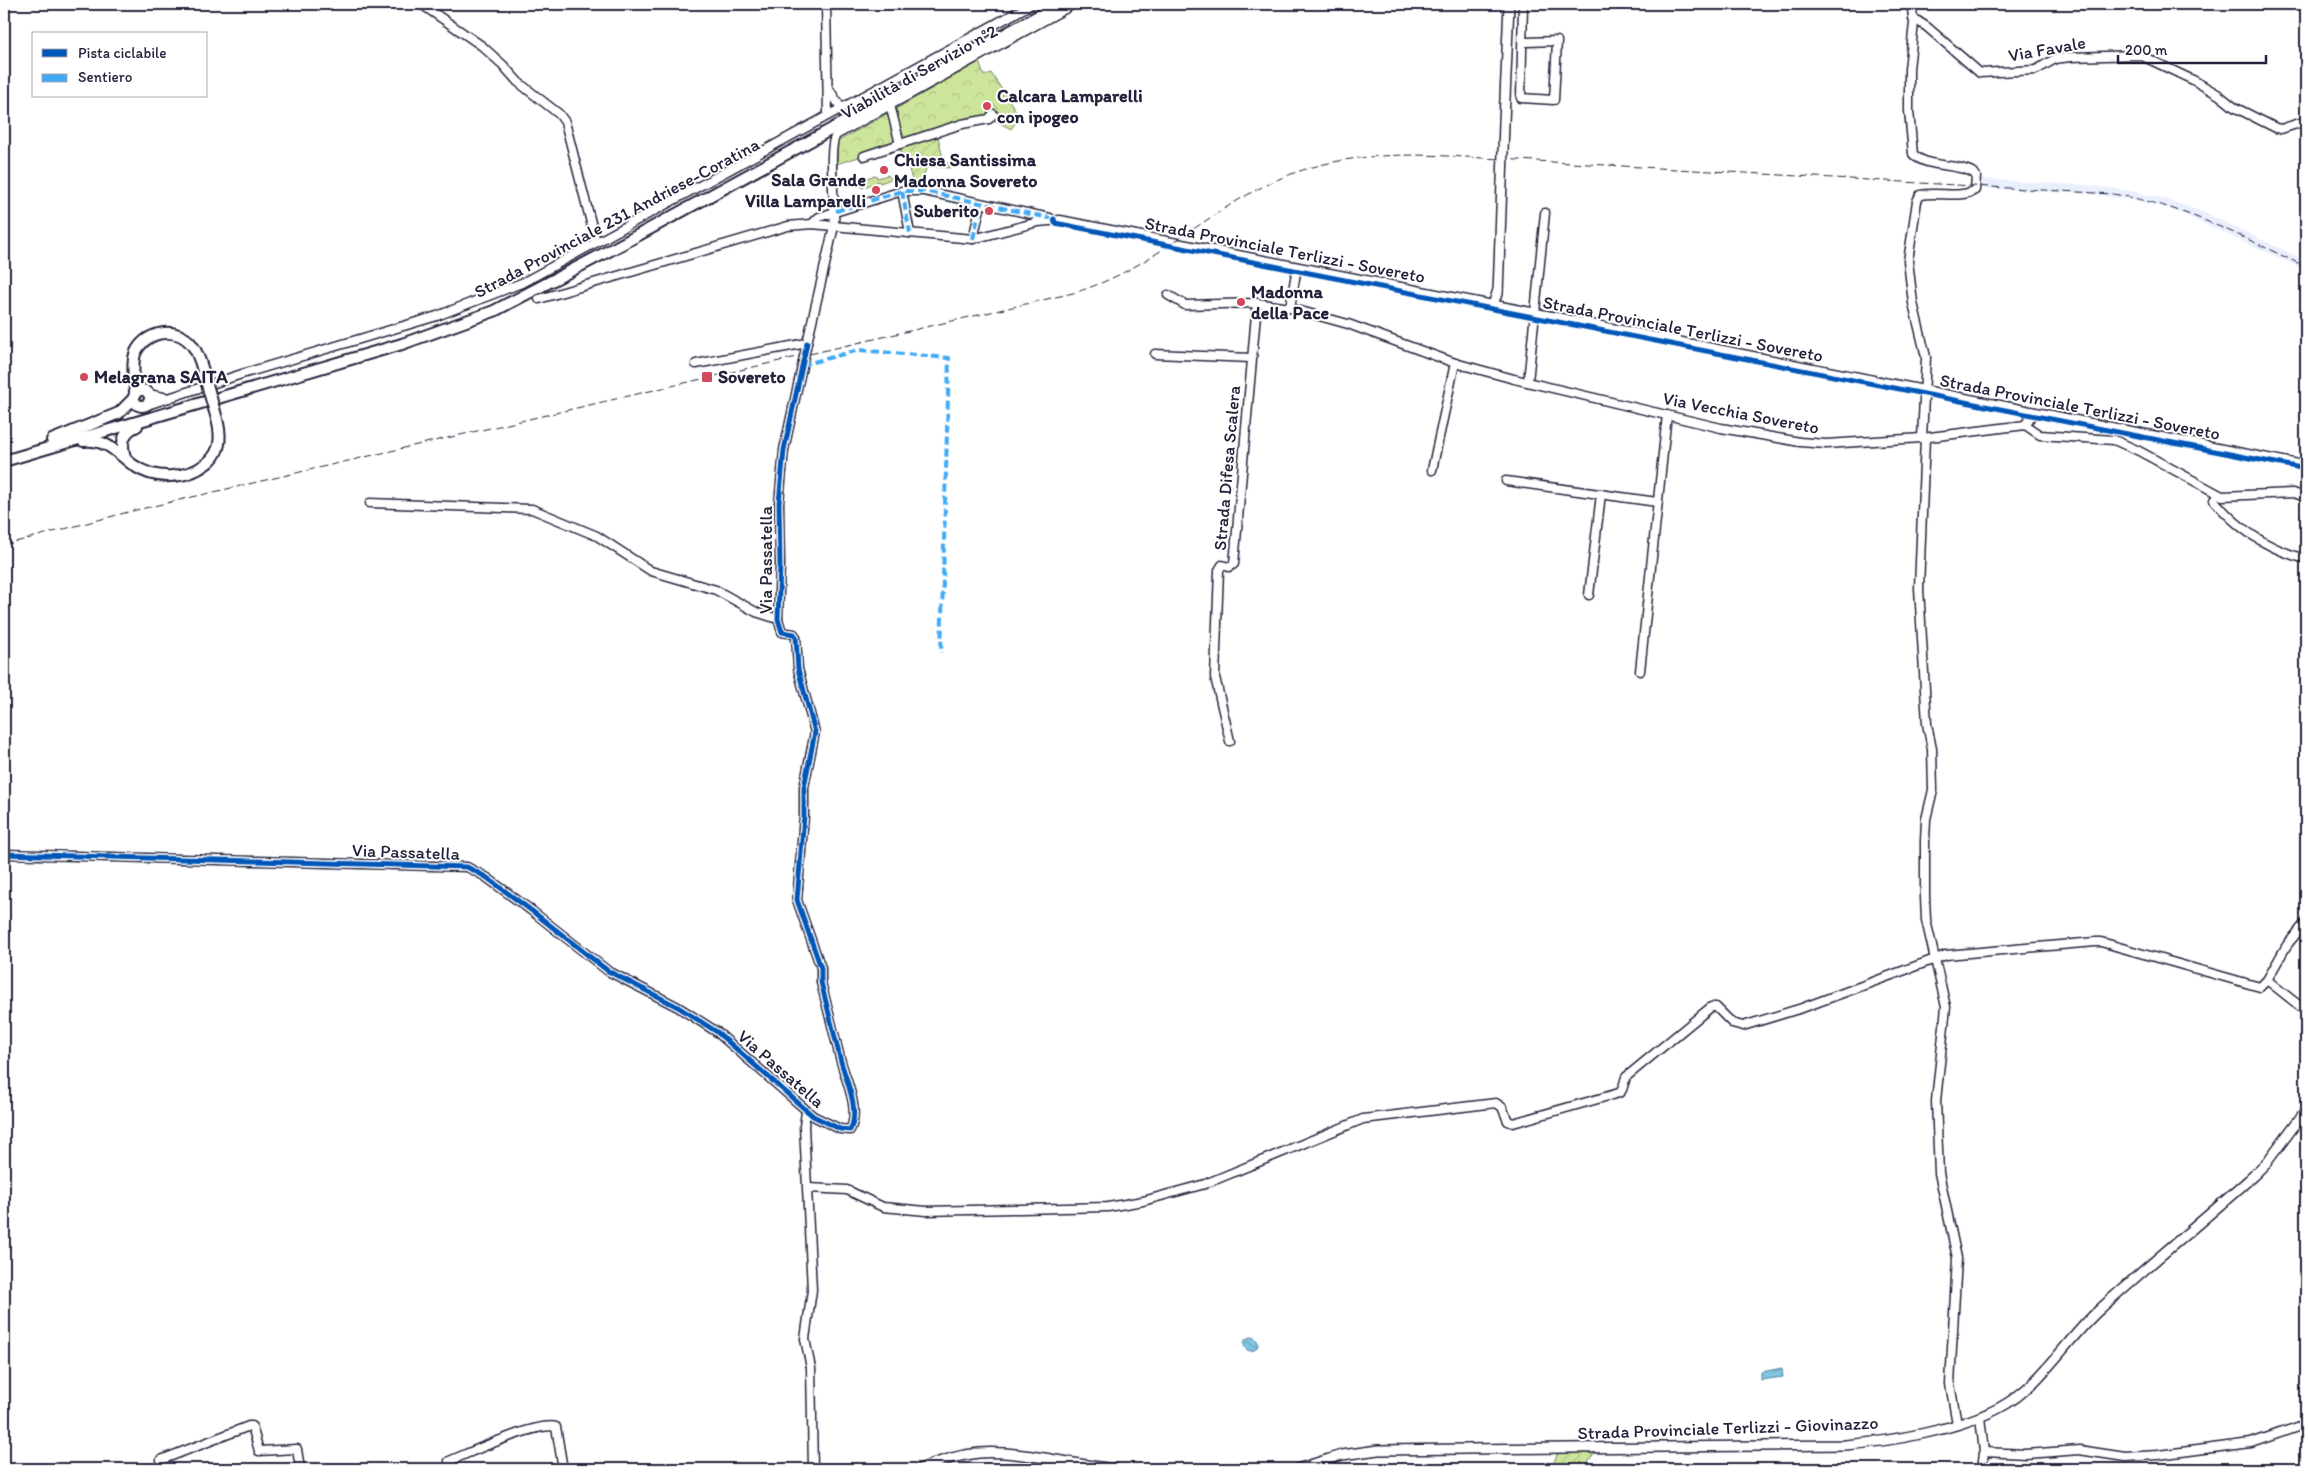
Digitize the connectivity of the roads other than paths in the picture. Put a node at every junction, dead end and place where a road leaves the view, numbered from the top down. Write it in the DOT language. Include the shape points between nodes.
graph roads {
  1 [pos="421,4"];
  2 [pos="826,4"];
  3 [pos="1032,4"];
  4 [pos="1048,4"];
  5 [pos="1060,4"];
  6 [pos="1074,4"];
  7 [pos="1509,4"];
  8 [pos="1523,4"];
  9 [pos="1911,4"];
  10 [pos="1913,18"];
  11 [pos="1526,42"];
  12 [pos="829,89"];
  13 [pos="890,105"];
  14 [pos="841,108"];
  15 [pos="993,114"];
  16 [pos="828,115"];
  17 [pos="2306,121"];
  18 [pos="833,140"];
  19 [pos="900,144"];
  20 [pos="864,156"];
  21 [pos="902,191"];
  22 [pos="981,204"];
  23 [pos="836,212"];
  24 [pos="1545,213"];
  25 [pos="1054,219"];
  26 [pos="812,224"];
  27 [pos="834,226"];
  28 [pos="910,233"];
  29 [pos="973,239"];
  30 [pos="596,242"];
  31 [pos="1297,267"];
  32 [pos="1168,295"];
  33 [pos="540,300"];
  34 [pos="1257,303"];
  35 [pos="1497,306"];
  36 [pos="1290,308"];
  37 [pos="1536,314"];
  38 [pos="807,344"];
  39 [pos="1155,354"];
  40 [pos="1251,358"];
  41 [pos="1455,363"];
  42 [pos="696,364"];
  43 [pos="1528,382"];
  44 [pos="1925,390"];
  45 [pos="141,394"];
  46 [pos="173,398"];
  47 [pos="144,406"];
  48 [pos="185,408"];
  49 [pos="2034,412"];
  50 [pos="1667,414"];
  51 [pos="2025,425"];
  52 [pos="1923,438"];
  53 [pos="52,440"];
  54 [pos="4,454"];
  55 [pos="17,457"];
  56 [pos="125,458"];
  57 [pos="4,461"];
  58 [pos="2306,466"];
  59 [pos="1432,470"];
  60 [pos="1506,482"];
  61 [pos="1601,494"];
  62 [pos="2306,497"];
  63 [pos="2214,500"];
  64 [pos="1657,502"];
  65 [pos="370,503"];
  66 [pos="2306,558"];
  67 [pos="1590,595"];
  68 [pos="778,619"];
  69 [pos="1640,671"];
  70 [pos="1230,741"];
  71 [pos="4,854"];
  72 [pos="2306,922"];
  73 [pos="1935,960"];
  74 [pos="2267,980"];
  75 [pos="2306,1010"];
  76 [pos="2306,1110"];
  77 [pos="806,1112"];
  78 [pos="808,1188"];
  79 [pos="1980,1417"];
  80 [pos="1956,1424"];
  81 [pos="2306,1424"];
  82 [pos="1984,1452"];
  83 [pos="161,1460"];
  84 [pos="449,1461"];
  85 [pos="300,1469"];
  86 [pos="563,1469"];
  87 [pos="813,1469"];
  88 [pos="920,1469"];
  89 [pos="1116,1469"];
  90 [pos="1297,1469"];
  91 [pos="1982,1469"];
  1 -- 30 [label="street" via="482,46 565,122"];
  2 -- 12 [label="street"];
  3 -- 14 [label="street"];
  4 -- 53 [label="highway, Strada Provinciale 231 Andriese-Coratina" via="491,305 401,338"];
  5 -- 48 [label="highway, Strada Provinciale 231 Andriese-Coratina" via="494,311 402,344"];
  6 -- 13 [label="street, Viabilità di Servizio n°2"];
  7 -- 35 [label="main road, bridge"];
  8 -- 11 [label="street" via="1521,98 1554,100 1557,41"];
  9 -- 10 [label="street"];
  10 -- 17 [label="street, Via Favale" via="1928,27 1980,73 2036,70 2055,59 2070,57 2140,55 2192,80 2234,107 2276,128"];
  10 -- 44 [label="street" via="1909,111 1914,154 1928,162 1967,169 1974,173 1976,182 1975,190 1969,194 1929,193 1920,195 1917,201 1908,261 1913,303 1926,357"];
  12 -- 14 [label="street"];
  12 -- 16 [label="street"];
  13 -- 18 [label="street, Viabilità di Servizio n°2"];
  13 -- 19 [label="street"];
  14 -- 16 [label="street"];
  15 -- 19 [label="street" via="989,119"];
  16 -- 30 [label="street"];
  18 -- 23 [label="street, Via Passatella"];
  19 -- 20 [label="street"];
  21 -- 22 [label="street" via="924,191"];
  21 -- 23 [label="street"];
  21 -- 28 [label="street"];
  22 -- 25 [label="street"];
  22 -- 29 [label="street"];
  23 -- 26 [label="street" via="820,217"];
  23 -- 27 [label="street, Via Passatella"];
  24 -- 37 [label="street"];
  25 -- 29 [label="street, Strada Provinciale Terlizzi - Sovereto"];
  25 -- 31 [label="street, Strada Provinciale Terlizzi - Sovereto"];
  26 -- 27 [label="street, Strada Provinciale Terlizzi - Sovereto"];
  26 -- 33 [label="street" via="788,226"];
  27 -- 28 [label="street, Strada Provinciale Terlizzi - Sovereto"];
  27 -- 38 [label="street, Via Passatella"];
  28 -- 29 [label="street, Strada Provinciale Terlizzi - Sovereto"];
  30 -- 46 [label="street" via="524,282 438,316 242,374"];
  31 -- 35 [label="street, Strada Provinciale Terlizzi - Sovereto"];
  31 -- 36 [label="street"];
  32 -- 34 [label="street, Via Vecchia Sovereto" via="1185,305"];
  34 -- 36 [label="street, Via Vecchia Sovereto"];
  34 -- 40 [label="street, Strada Difesa Scalera"];
  35 -- 37 [label="main road, Strada Provinciale Terlizzi - Sovereto"];
  36 -- 41 [label="street, Via Vecchia Sovereto" via="1348,324"];
  37 -- 43 [label="street"];
  37 -- 44 [label="main road, Strada Provinciale Terlizzi - Sovereto"];
  38 -- 42 [label="street"];
  38 -- 68 [label="street, Via Passatella" via="784,450 779,503"];
  39 -- 40 [label="street"];
  40 -- 70 [label="street, Strada Difesa Scalera" via="1234,564 1222,565 1219,570 1215,677"];
  41 -- 43 [label="street, Via Vecchia Sovereto"];
  41 -- 59 [label="street"];
  43 -- 50 [label="street, Via Vecchia Sovereto"];
  44 -- 49 [label="main road, Strada Provinciale Terlizzi - Sovereto"];
  44 -- 52 [label="street"];
  45 -- 46 [label="street"];
  45 -- 47 [label="highway" via="138,406"];
  45 -- 53 [label="highway" via="120,412"];
  45 -- 56 [label="highway, bridge" via="134,360 142,344 154,335 171,333 183,336 198,354 220,432 219,446 211,460 197,470 179,475 158,475 142,470"];
  46 -- 47 [label="street"];
  48 -- 55 [label="highway, Strada Provinciale 231 Andriese-Coratina"];
  48 -- 56 [label="highway" via="130,429 122,443"];
  49 -- 51 [label="street"];
  49 -- 58 [label="main road, Strada Provinciale Terlizzi - Sovereto"];
  50 -- 52 [label="street, Via Vecchia Sovereto" via="1800,442 1826,444"];
  50 -- 64 [label="street"];
  51 -- 52 [label="street, Via Vecchia Sovereto"];
  51 -- 62 [label="street" via="2040,435 2114,440 2222,496 2292,493"];
  52 -- 73 [label="street" via="1919,588 1933,790 1924,841 1925,896 1926,920"];
  53 -- 54 [label="highway, Strada Provinciale 231 Andriese-Coratina"];
  55 -- 56 [label="highway" via="90,441 109,446"];
  55 -- 57 [label="highway, Strada Provinciale 231 Andriese-Coratina"];
  60 -- 61 [label="street"];
  61 -- 64 [label="street"];
  61 -- 67 [label="street"];
  63 -- 66 [label="street" via="2263,544"];
  64 -- 69 [label="street"];
  65 -- 68 [label="street" via="532,509 597,536 652,571 716,590 756,612"];
  68 -- 77 [label="street, Via Passatella" via="782,632 796,637 798,669 815,732 804,788 798,900 821,968 821,982 841,1062 850,1084 852,1127 844,1131"];
  71 -- 77 [label="street, Via Passatella" via="467,867 486,877 608,971 678,1006 717,1032"];
  72 -- 74 [label="street" via="2287,945"];
  73 -- 74 [label="street" via="1953,953 2102,942 2260,988"];
  73 -- 78 [label="street" via="1743,1026 1732,1023 1716,1007 1710,1007 1626,1077 1619,1093 1513,1124 1501,1105 1496,1103 1363,1119 1205,1184 1144,1201 1108,1207 926,1211 883,1206 847,1190"];
  73 -- 80 [label="street" via="1946,1007 1936,1101 1939,1172 1957,1258 1950,1384"];
  74 -- 75 [label="street"];
  76 -- 79 [label="main road, Strada Provinciale Terlizzi - Giovinazzo" via="2253,1176 2098,1310 2036,1380 2016,1397"];
  77 -- 78 [label="street"];
  78 -- 87 [label="street" via="807,1228 812,1290 806,1339 811,1368"];
  79 -- 80 [label="main road, Strada Provinciale Terlizzi - Giovinazzo"];
  79 -- 82 [label="street"];
  80 -- 90 [label="main road, Strada Provinciale Terlizzi - Giovinazzo" via="1895,1439 1845,1445 1378,1450"];
  81 -- 82 [label="street" via="2251,1442 2158,1455 2125,1457 2079,1450 2026,1454"];
  82 -- 91 [label="street"];
  83 -- 85 [label="street" via="252,1426 259,1451 297,1449"];
  84 -- 86 [label="street" via="522,1432 550,1425 556,1427"];
  88 -- 89 [label="main road" via="953,1457 979,1453"];
}
